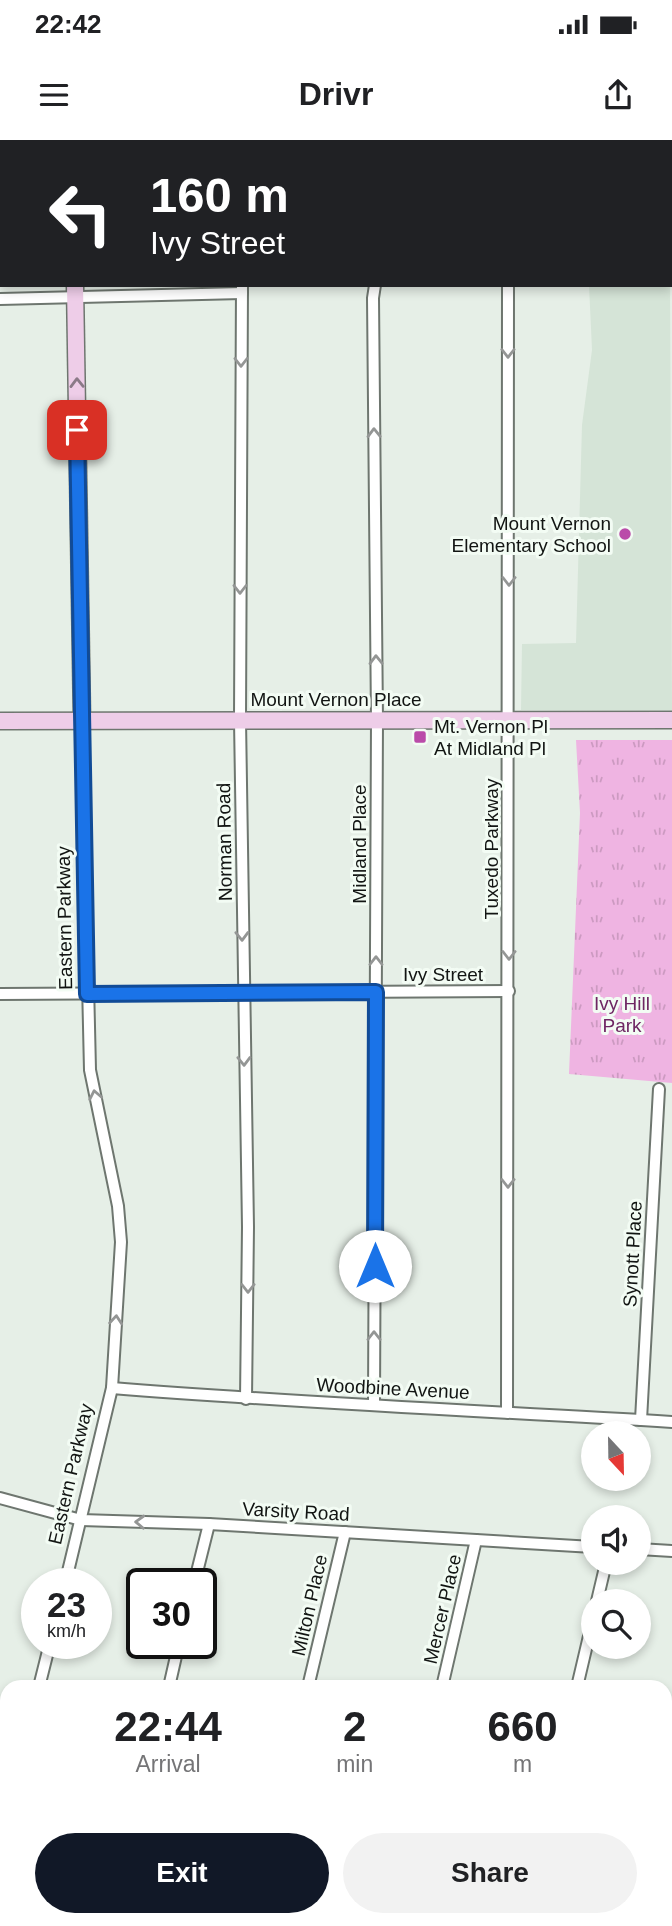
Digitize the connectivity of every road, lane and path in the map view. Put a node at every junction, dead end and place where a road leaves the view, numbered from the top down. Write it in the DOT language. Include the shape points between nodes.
graph roads {
  1 [pos="375,287"];
  2 [pos="508,287"];
  3 [pos="242,289"];
  4 [pos="75,292"];
  5 [pos="0,299"];
  6 [pos="240,720"];
  7 [pos="377,720"];
  8 [pos="509,720"];
  9 [pos="672,720"];
  10 [pos="0,721"];
  11 [pos="82,721"];
  12 [pos="509,991"];
  13 [pos="376,992"];
  14 [pos="243,993"];
  15 [pos="0,994"];
  16 [pos="87,994"];
  17 [pos="659,1089"];
  18 [pos="112,1388"];
  19 [pos="246,1399"];
  20 [pos="374,1404"];
  21 [pos="507,1412"];
  22 [pos="641,1420"];
  23 [pos="672,1422"];
  24 [pos="0,1498"];
  25 [pos="81,1520"];
  26 [pos="208,1524"];
  27 [pos="345,1532"];
  28 [pos="476,1540"];
  29 [pos="581,1545"];
  30 [pos="651,1550"];
  31 [pos="672,1551"];
  32 [pos="69,1568"];
  33 [pos="198,1568"];
  34 [pos="46,1659"];
  35 [pos="176,1659"];
  36 [pos="584,1659"];
  37 [pos="41,1680"];
  38 [pos="171,1680"];
  39 [pos="310,1680"];
  40 [pos="444,1680"];
  41 [pos="580,1680"];
  7 -- 1 [label="street, Midland Place, one-way"];
  2 -- 8 [label="street, Tuxedo Parkway, one-way"];
  3 -- 4 [label="street"];
  3 -- 6 [label="street, Norman Road, one-way"];
  4 -- 5 [label="street"];
  11 -- 4 [label="street, Eastern Parkway, one-way"];
  6 -- 7 [label="street, Mount Vernon Place"];
  6 -- 11 [label="street, Mount Vernon Place"];
  6 -- 14 [label="street, Norman Road, one-way"];
  7 -- 8 [label="street, Mount Vernon Place"];
  13 -- 7 [label="street, Midland Place, one-way"];
  8 -- 9 [label="street, Mount Vernon Place"];
  8 -- 12 [label="street, Tuxedo Parkway, one-way"];
  10 -- 11 [label="street, Mount Vernon Place"];
  11 -- 16 [label="street, Eastern Parkway"];
  12 -- 13 [label="street, Ivy Street"];
  12 -- 21 [label="street, Tuxedo Parkway, one-way"];
  13 -- 14 [label="street, Ivy Street"];
  20 -- 13 [label="street, Midland Place, one-way"];
  14 -- 16 [label="street, Ivy Street"];
  14 -- 19 [label="street, Norman Road, one-way"];
  15 -- 16 [label="street, Ivy Street"];
  18 -- 16 [label="street, Eastern Parkway, one-way" via="121,1242 118,1206 89,1070"];
  17 -- 22 [label="street, Synott Place"];
  18 -- 19 [label="street, Woodbine Avenue"];
  18 -- 25 [label="street, Eastern Parkway"];
  19 -- 20 [label="street, Woodbine Avenue"];
  20 -- 21 [label="street, Woodbine Avenue"];
  21 -- 22 [label="street, Woodbine Avenue"];
  22 -- 23 [label="street, Woodbine Avenue"];
  24 -- 25 [label="street, Varsity Road"];
  26 -- 25 [label="street, Varsity Road, one-way"];
  25 -- 32 [label="street, Eastern Parkway"];
  26 -- 27 [label="street, Varsity Road"];
  26 -- 33 [label="street"];
  27 -- 28 [label="street, Varsity Road"];
  27 -- 39 [label="street, Milton Place"];
  28 -- 29 [label="street, Varsity Road"];
  28 -- 40 [label="street, Mercer Place"];
  30 -- 31 [label="street"];
  34 -- 37 [label="street"];
  35 -- 38 [label="street"];
  36 -- 41 [label="street"];
}
